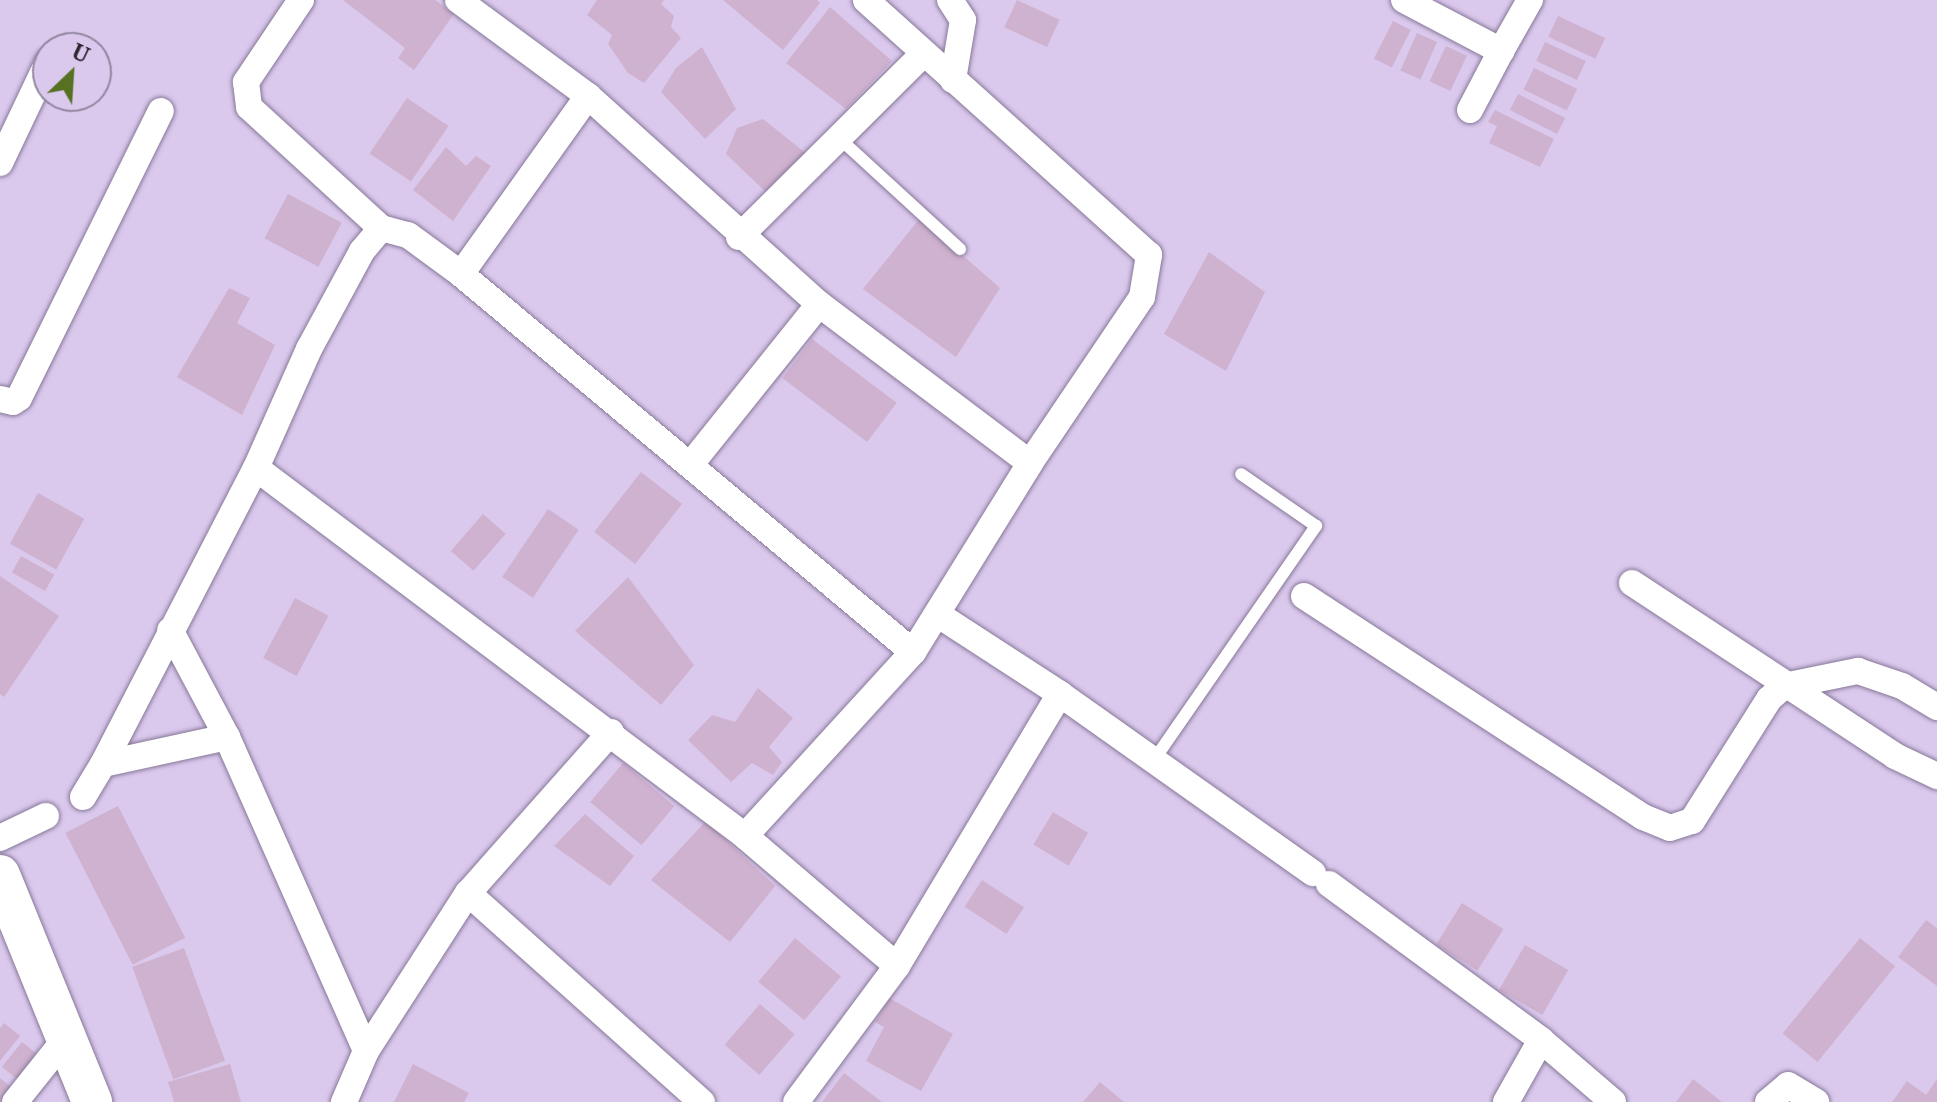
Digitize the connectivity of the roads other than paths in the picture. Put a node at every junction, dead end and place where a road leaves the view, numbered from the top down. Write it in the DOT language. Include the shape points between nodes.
graph roads {
  1 [pos="301,0"];
  2 [pos="458,0"];
  3 [pos="866,0"];
  4 [pos="1404,0"];
  5 [pos="1530,0"];
  6 [pos="963,7"];
  7 [pos="1501,51"];
  8 [pos="924,53"];
  9 [pos="953,80"];
  10 [pos="32,95"];
  11 [pos="588,96"];
  12 [pos="1470,110"];
  13 [pos="161,111"];
  14 [pos="840,139"];
  15 [pos="0,163"];
  16 [pos="381,228"];
  17 [pos="739,237"];
  18 [pos="960,249"];
  19 [pos="461,274"];
  20 [pos="819,304"];
  21 [pos="0,399"];
  22 [pos="1030,463"];
  23 [pos="691,464"];
  24 [pos="256,468"];
  25 [pos="1241,474"];
  26 [pos="1632,583"];
  27 [pos="1304,596"];
  28 [pos="940,616"];
  29 [pos="170,630"];
  30 [pos="913,652"];
  31 [pos="1784,686"];
  32 [pos="1060,694"];
  33 [pos="1937,707"];
  34 [pos="611,732"];
  35 [pos="227,737"];
  36 [pos="1154,760"];
  37 [pos="103,764"];
  38 [pos="1937,776"];
  39 [pos="83,797"];
  40 [pos="46,816"];
  41 [pos="745,836"];
  42 [pos="0,838"];
  43 [pos="0,875"];
  44 [pos="468,893"];
  45 [pos="897,966"];
  46 [pos="66,1038"];
  47 [pos="1541,1040"];
  48 [pos="366,1051"];
  49 [pos="684,1097"];
  50 [pos="15,1102"];
  51 [pos="92,1102"];
  52 [pos="344,1102"];
  53 [pos="796,1102"];
  54 [pos="1506,1102"];
  55 [pos="1613,1102"];
  56 [pos="1768,1102"];
  57 [pos="1816,1102"];
  1 -- 16 [label="street" via="246,82 249,107"];
  2 -- 11 [label="street"];
  3 -- 8 [label="street"];
  4 -- 7 [label="street"];
  5 -- 7 [label="street"];
  6 -- 9 [label="street"];
  7 -- 12 [label="street"];
  8 -- 9 [label="street"];
  8 -- 14 [label="street"];
  9 -- 22 [label="street" via="1149,255 1142,297"];
  10 -- 15 [label="street"];
  11 -- 17 [label="street"];
  11 -- 19 [label="street"];
  13 -- 21 [label="street" via="19,398"];
  14 -- 17 [label="street"];
  14 -- 18 [label="lane"];
  16 -- 19 [label="street" via="408,235"];
  16 -- 24 [label="street" via="362,251 309,349"];
  17 -- 20 [label="street"];
  19 -- 23 [label="street"];
  20 -- 22 [label="street"];
  20 -- 23 [label="street"];
  22 -- 28 [label="street"];
  23 -- 30 [label="street"];
  24 -- 29 [label="street"];
  24 -- 34 [label="street"];
  25 -- 36 [label="lane" via="1316,526"];
  26 -- 31 [label="street"];
  27 -- 31 [label="street" via="1643,817 1670,828 1692,821 1769,699"];
  28 -- 30 [label="street"];
  28 -- 32 [label="street"];
  29 -- 35 [label="street"];
  29 -- 37 [label="street"];
  30 -- 41 [label="street"];
  31 -- 33 [label="street" via="1858,671 1902,686"];
  31 -- 38 [label="street" via="1895,756"];
  32 -- 36 [label="street"];
  32 -- 45 [label="street"];
  34 -- 41 [label="street"];
  34 -- 44 [label="street"];
  35 -- 37 [label="street"];
  35 -- 48 [label="street"];
  36 -- 47 [label="street"];
  37 -- 39 [label="street"];
  40 -- 42 [label="street"];
  41 -- 45 [label="street"];
  43 -- 46 [label="main road"];
  44 -- 48 [label="street"];
  44 -- 49 [label="street"];
  45 -- 53 [label="street"];
  46 -- 50 [label="street"];
  46 -- 51 [label="main road"];
  47 -- 54 [label="street"];
  47 -- 55 [label="street"];
  48 -- 52 [label="street"];
  56 -- 57 [label="street" via="1788,1085"];
}
